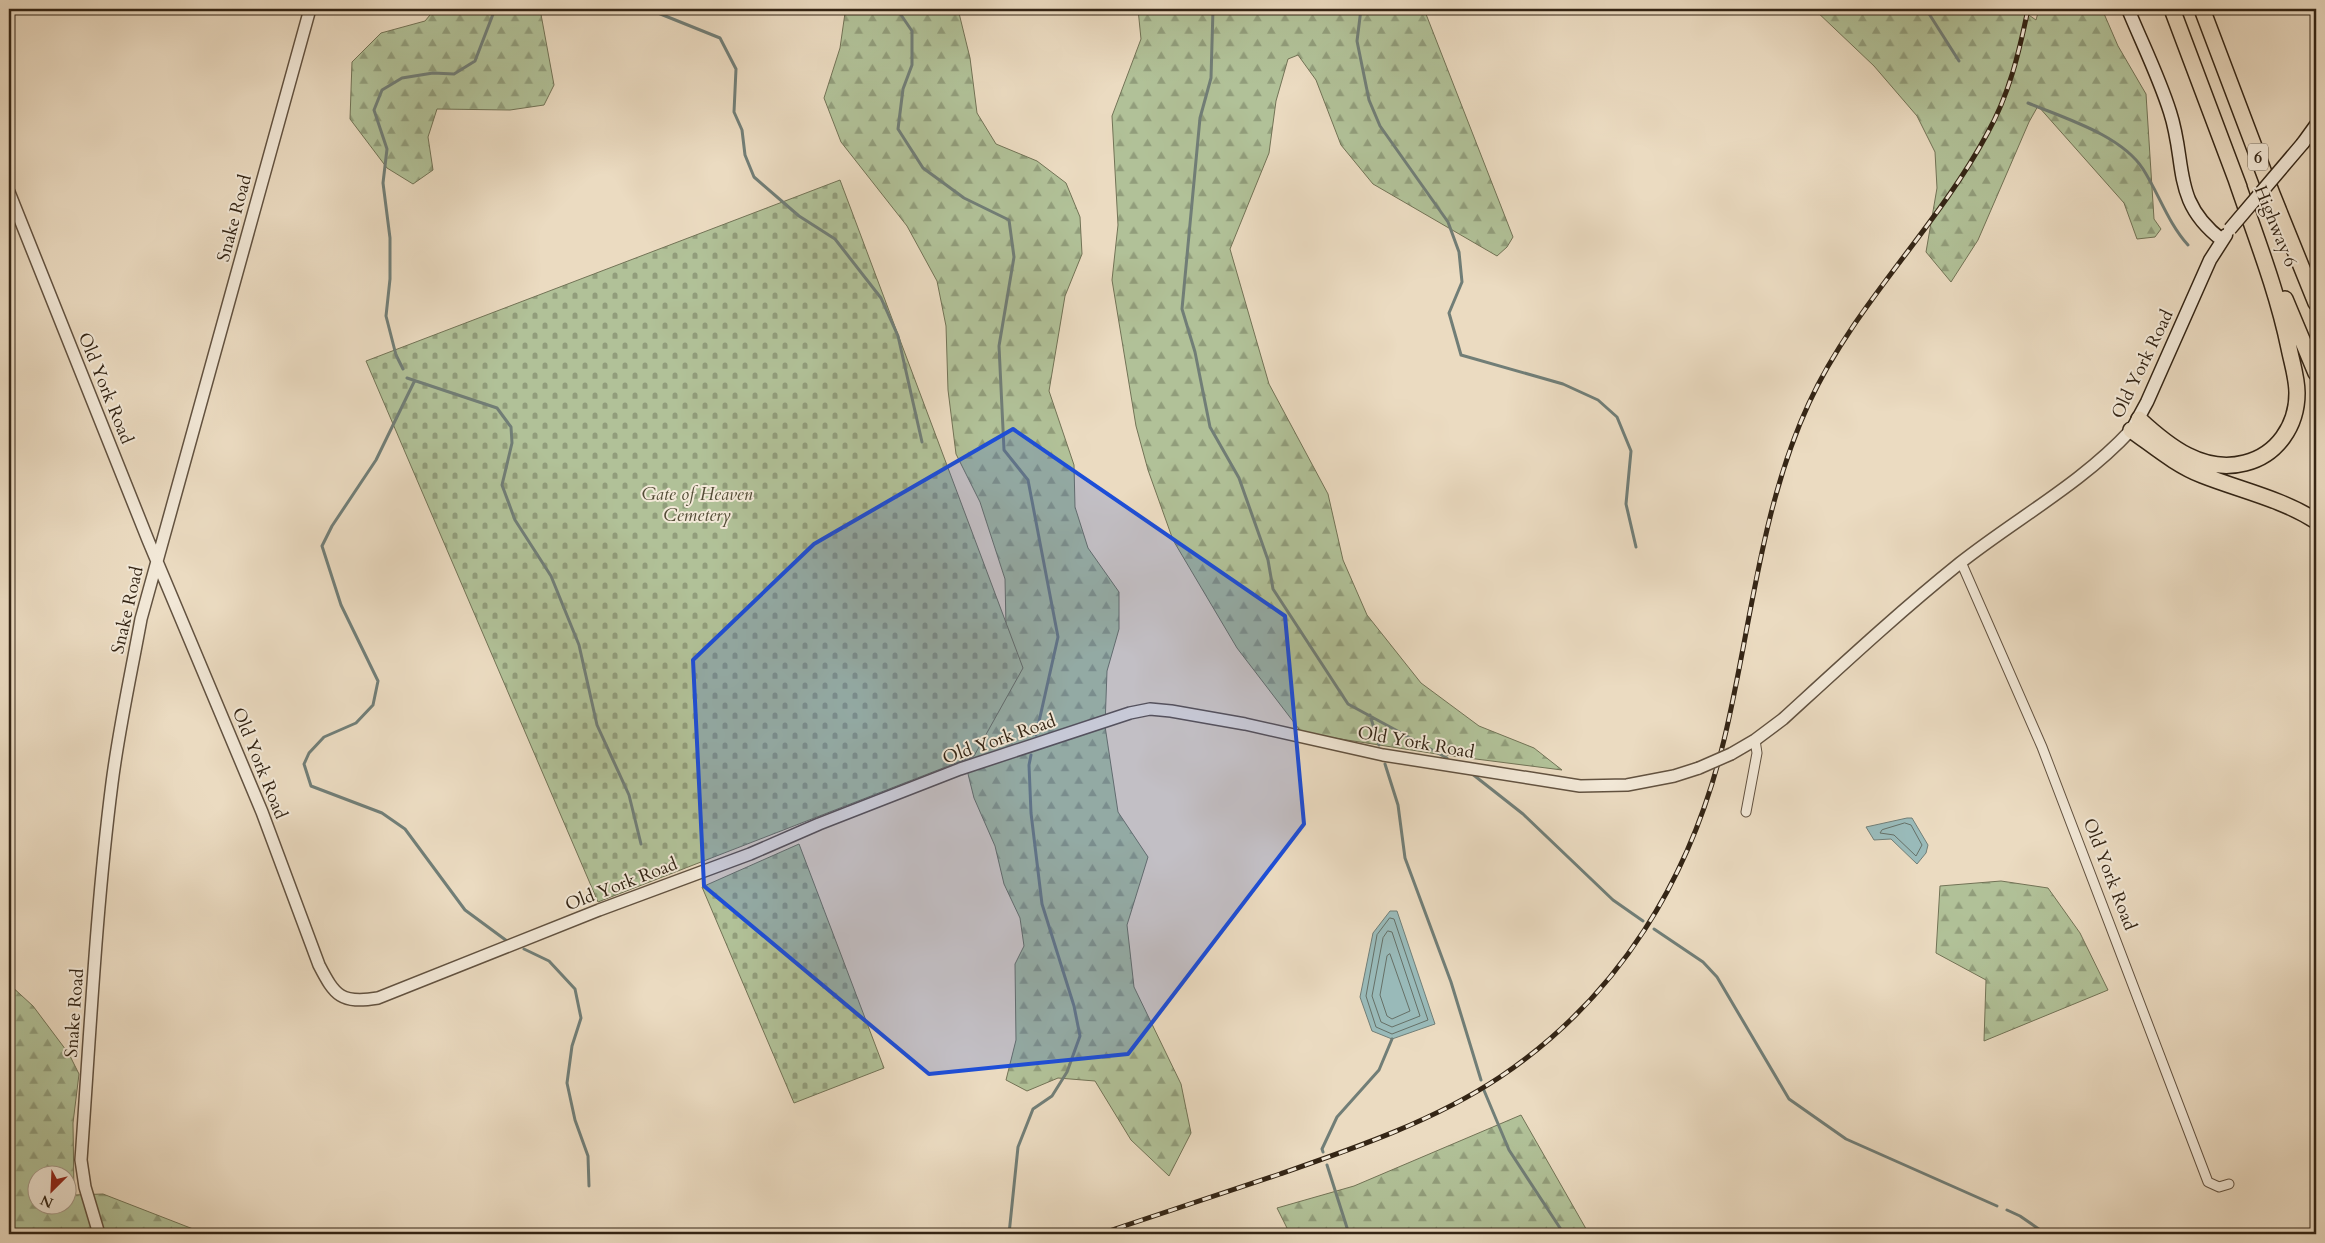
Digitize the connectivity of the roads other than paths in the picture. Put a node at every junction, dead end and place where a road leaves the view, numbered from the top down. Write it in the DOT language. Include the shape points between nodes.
graph roads {
  1 [pos="310,9"];
  2 [pos="2128,9"];
  3 [pos="2172,9"];
  4 [pos="2202,9"];
  5 [pos="2316,125"];
  6 [pos="2236,179"];
  7 [pos="9,192"];
  8 [pos="2222,240"];
  9 [pos="2316,303"];
  10 [pos="2316,373"];
  11 [pos="2135,424"];
  12 [pos="2316,521"];
  13 [pos="157,562"];
  14 [pos="1961,562"];
  15 [pos="1755,740"];
  16 [pos="1746,812"];
  17 [pos="2229,1184"];
  18 [pos="99,1234"];
  1 -- 13 [label="street, Snake Road"];
  2 -- 8 [label="main road" via="2170,110 2185,192 2205,224"];
  3 -- 6 [label="highway, Highway 6 / 6"];
  4 -- 9 [label="highway, Highway 6 / 6"];
  5 -- 8 [label="main road, Old York Road, bridge"];
  6 -- 10 [label="highway, Highway 6 / 6"];
  6 -- 11 [label="highway" via="2281,310 2291,356 2297,394 2290,429 2266,455 2238,465 2224,466 2203,462 2180,452"];
  7 -- 13 [label="street, Old York Road"];
  8 -- 11 [label="main road, Old York Road"];
  11 -- 12 [label="highway" via="2175,462"];
  11 -- 14 [label="street, Old York Road" via="2106,457"];
  13 -- 15 [label="street, Old York Road, bridge" via="262,812 319,965 331,988 341,998 358,1001 378,998 960,769 1150,709 1245,724 1383,755 1580,786 1627,785 1674,776 1731,754"];
  13 -- 18 [label="street, Snake Road" via="141,619 124,710 112,783 102,882 81,1160"];
  14 -- 15 [label="street, Old York Road"];
  14 -- 17 [label="street, Old York Road" via="2042,747 2208,1182 2219,1187"];
  15 -- 16 [label="street" via="1757,753"];
}
